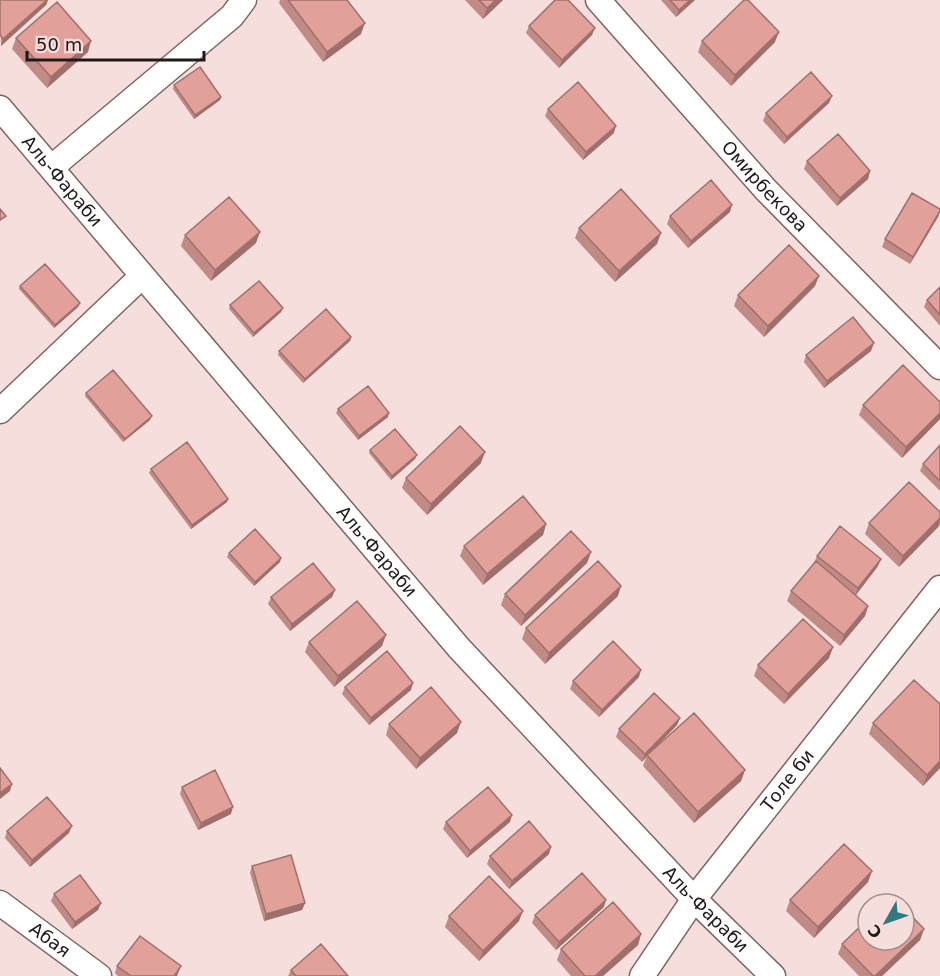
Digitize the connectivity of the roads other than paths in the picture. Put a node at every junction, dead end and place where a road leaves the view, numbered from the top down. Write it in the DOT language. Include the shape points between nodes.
graph roads {
  1 [pos="244,0"];
  2 [pos="598,0"];
  3 [pos="0,108"];
  4 [pos="52,167"];
  5 [pos="141,277"];
  6 [pos="940,367"];
  7 [pos="0,411"];
  8 [pos="940,588"];
  9 [pos="694,899"];
  10 [pos="0,903"];
  11 [pos="99,976"];
  12 [pos="642,976"];
  13 [pos="773,976"];
  1 -- 4 [label="street" via="232,16"];
  2 -- 6 [label="street, Омирбекова" via="766,190"];
  3 -- 4 [label="street, Аль-Фараби"];
  4 -- 5 [label="street, Аль-Фараби"];
  5 -- 7 [label="street"];
  5 -- 9 [label="street, Аль-Фараби" via="459,648"];
  8 -- 9 [label="street, Толе би"];
  9 -- 12 [label="street, Толе би"];
  9 -- 13 [label="street, Аль-Фараби"];
  10 -- 11 [label="street, Абая"];
}
